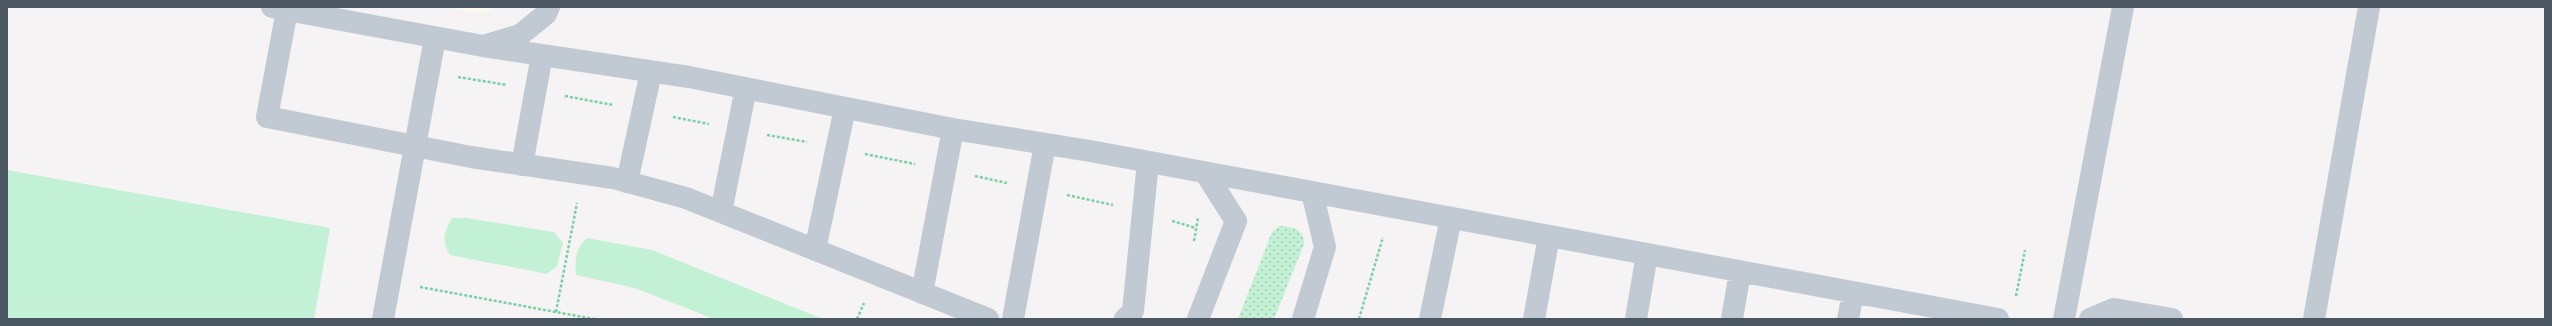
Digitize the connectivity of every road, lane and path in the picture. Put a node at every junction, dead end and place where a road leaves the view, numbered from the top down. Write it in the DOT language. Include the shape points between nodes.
graph roads {
  1 [pos="549,7"];
  2 [pos="2123,7"];
  3 [pos="2369,7"];
  4 [pos="283,8"];
  5 [pos="435,38"];
  6 [pos="483,46"];
  7 [pos="542,55"];
  8 [pos="651,72"];
  9 [pos="746,88"];
  10 [pos="846,108"];
  11 [pos="953,129"];
  12 [pos="1045,144"];
  13 [pos="415,146"];
  14 [pos="1148,162"];
  15 [pos="522,164"];
  16 [pos="582,174"];
  17 [pos="1206,174"];
  18 [pos="627,182"];
  19 [pos="1312,192"];
  20 [pos="1390,207"];
  21 [pos="721,212"];
  22 [pos="1451,218"];
  23 [pos="1549,236"];
  24 [pos="815,250"];
  25 [pos="2025,250"];
  26 [pos="1647,254"];
  27 [pos="1740,272"];
  28 [pos="390,282"];
  29 [pos="922,293"];
  30 [pos="1853,293"];
  31 [pos="2015,304"];
  32 [pos="556,312"];
  33 [pos="1949,314"];
  34 [pos="2164,318"];
  35 [pos="383,319"];
  36 [pos="594,319"];
  37 [pos="988,319"];
  38 [pos="1013,319"];
  39 [pos="1125,319"];
  40 [pos="1198,319"];
  41 [pos="1303,319"];
  42 [pos="1359,319"];
  43 [pos="1430,319"];
  44 [pos="1534,319"];
  45 [pos="1636,319"];
  46 [pos="1732,319"];
  47 [pos="1848,319"];
  48 [pos="1998,319"];
  49 [pos="2064,319"];
  50 [pos="2090,319"];
  51 [pos="2314,319"];
  1 -- 6 [label="lane" via="546,14 520,35"];
  2 -- 49 [label="lane"];
  3 -- 51 [label="lane"];
  4 -- 5 [label="lane"];
  4 -- 13 [label="lane" via="267,117"];
  5 -- 6 [label="lane"];
  5 -- 13 [label="lane"];
  6 -- 7 [label="lane"];
  7 -- 8 [label="lane"];
  7 -- 15 [label="lane"];
  8 -- 9 [label="lane"];
  8 -- 18 [label="lane"];
  9 -- 10 [label="lane"];
  9 -- 21 [label="lane"];
  10 -- 11 [label="lane"];
  10 -- 24 [label="lane"];
  11 -- 12 [label="lane"];
  11 -- 29 [label="lane"];
  12 -- 14 [label="lane"];
  12 -- 38 [label="lane"];
  13 -- 15 [label="lane"];
  13 -- 28 [label="lane"];
  14 -- 17 [label="lane"];
  14 -- 39 [label="lane" via="1132,311"];
  15 -- 16 [label="lane"];
  16 -- 18 [label="lane"];
  16 -- 32 [label="path"];
  17 -- 19 [label="lane"];
  17 -- 40 [label="lane" via="1236,221"];
  18 -- 21 [label="lane" via="686,198"];
  19 -- 20 [label="lane"];
  19 -- 41 [label="lane" via="1325,247"];
  20 -- 22 [label="lane"];
  20 -- 42 [label="path"];
  21 -- 24 [label="lane"];
  22 -- 23 [label="lane"];
  22 -- 43 [label="lane"];
  23 -- 26 [label="lane"];
  23 -- 44 [label="lane"];
  24 -- 29 [label="lane"];
  25 -- 31 [label="path"];
  26 -- 27 [label="lane"];
  26 -- 45 [label="lane"];
  27 -- 30 [label="lane"];
  27 -- 46 [label="lane"];
  28 -- 32 [label="path"];
  28 -- 35 [label="lane"];
  29 -- 37 [label="lane"];
  30 -- 33 [label="lane"];
  30 -- 47 [label="lane"];
  32 -- 36 [label="path"];
  33 -- 48 [label="lane"];
  34 -- 50 [label="lane" via="2114,308"];
}
